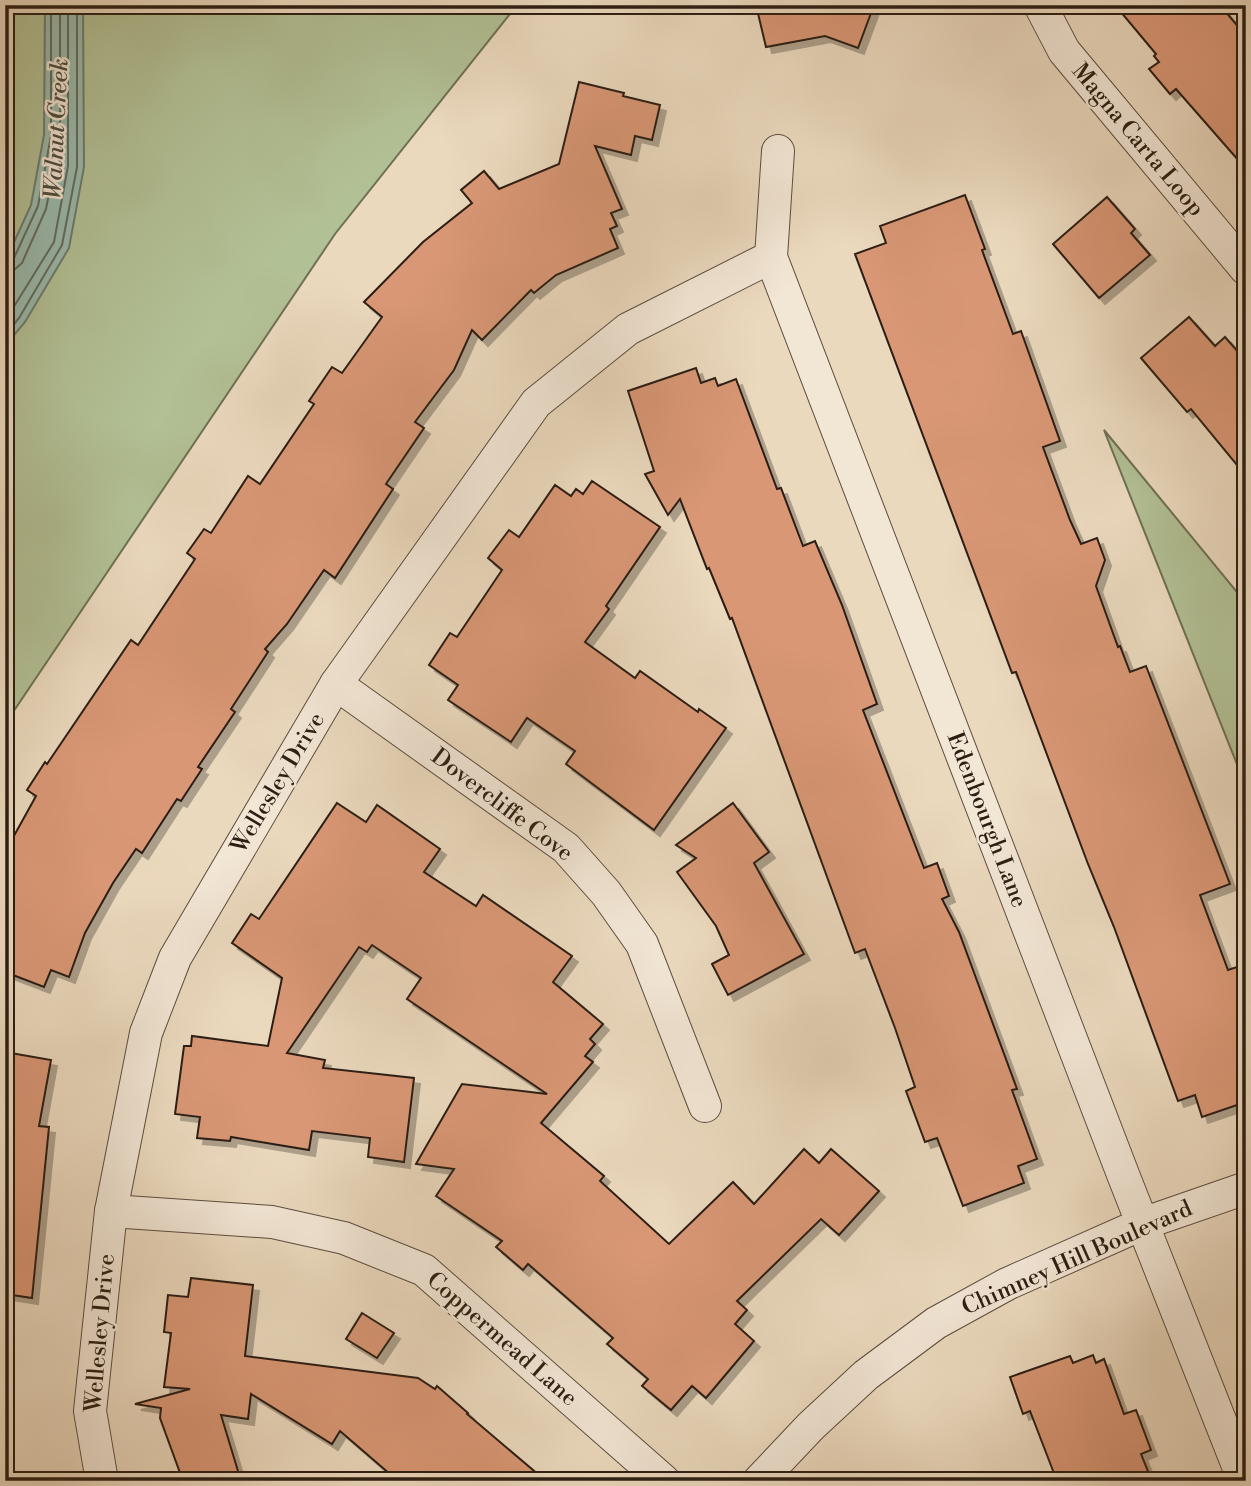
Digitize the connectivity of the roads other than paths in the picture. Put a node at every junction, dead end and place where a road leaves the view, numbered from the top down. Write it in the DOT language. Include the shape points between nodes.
graph roads {
  1 [pos="1040,5"];
  2 [pos="778,151"];
  3 [pos="771,257"];
  4 [pos="1246,269"];
  5 [pos="336,684"];
  6 [pos="705,1106"];
  7 [pos="1246,1188"];
  8 [pos="111,1211"];
  9 [pos="1142,1224"];
  10 [pos="102,1481"];
  11 [pos="664,1481"];
  12 [pos="759,1481"];
  13 [pos="1244,1481"];
  1 -- 4 [label="street, Magna Carta Loop" via="1064,51"];
  2 -- 3 [label="street, Edenbourgh Lane"];
  3 -- 5 [label="street, Wellesley Drive" via="628,329 536,402"];
  3 -- 9 [label="street, Edenbourgh Lane"];
  5 -- 6 [label="street, Dovercliffe Cove" via="566,848 607,893 642,944"];
  5 -- 8 [label="street, Wellesley Drive" via="175,958 146,1033"];
  7 -- 9 [label="street, Chimney Hill Boulevard"];
  8 -- 10 [label="street, Wellesley Drive" via="90,1411"];
  8 -- 11 [label="street, Coppermead Lane" via="272,1222 344,1238 424,1270"];
  9 -- 12 [label="street, Chimney Hill Boulevard" via="1007,1284 936,1323 866,1375"];
  9 -- 13 [label="street, Edenbourgh Lane"];
}
